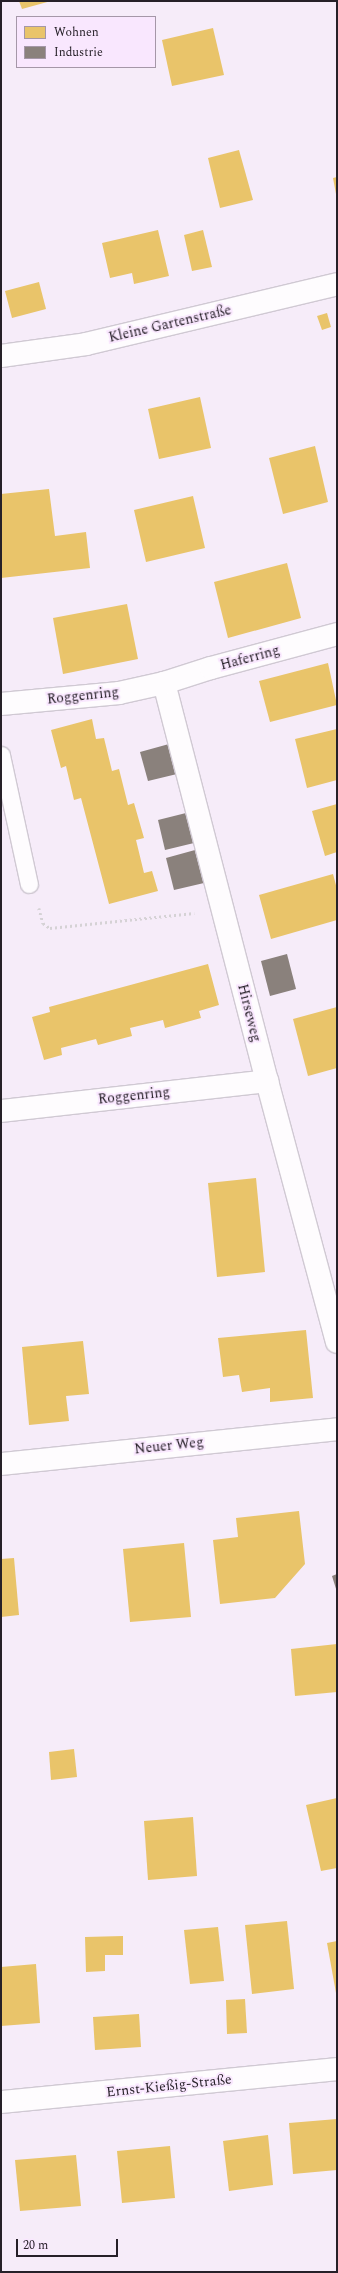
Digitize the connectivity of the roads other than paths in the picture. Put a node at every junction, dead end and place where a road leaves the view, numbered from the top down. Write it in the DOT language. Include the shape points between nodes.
graph roads {
  1 [pos="337,284"];
  2 [pos="1,356"];
  3 [pos="337,634"];
  4 [pos="164,683"];
  5 [pos="1,704"];
  6 [pos="1,755"];
  7 [pos="29,884"];
  8 [pos="267,1081"];
  9 [pos="1,1111"];
  10 [pos="337,1342"];
  11 [pos="337,1429"];
  12 [pos="1,1464"];
  13 [pos="337,2069"];
  14 [pos="1,2102"];
  1 -- 2 [label="street, Kleine Gartenstraße" via="86,344"];
  3 -- 4 [label="street, Haferring"];
  4 -- 5 [label="street, Roggenring" via="119,693"];
  4 -- 8 [label="street, Hirseweg"];
  6 -- 7 [label="lane"];
  8 -- 9 [label="street, Roggenring"];
  8 -- 10 [label="street, Hirseweg"];
  11 -- 12 [label="street, Neuer Weg"];
  13 -- 14 [label="street, Ernst-Kießig-Straße"];
}
